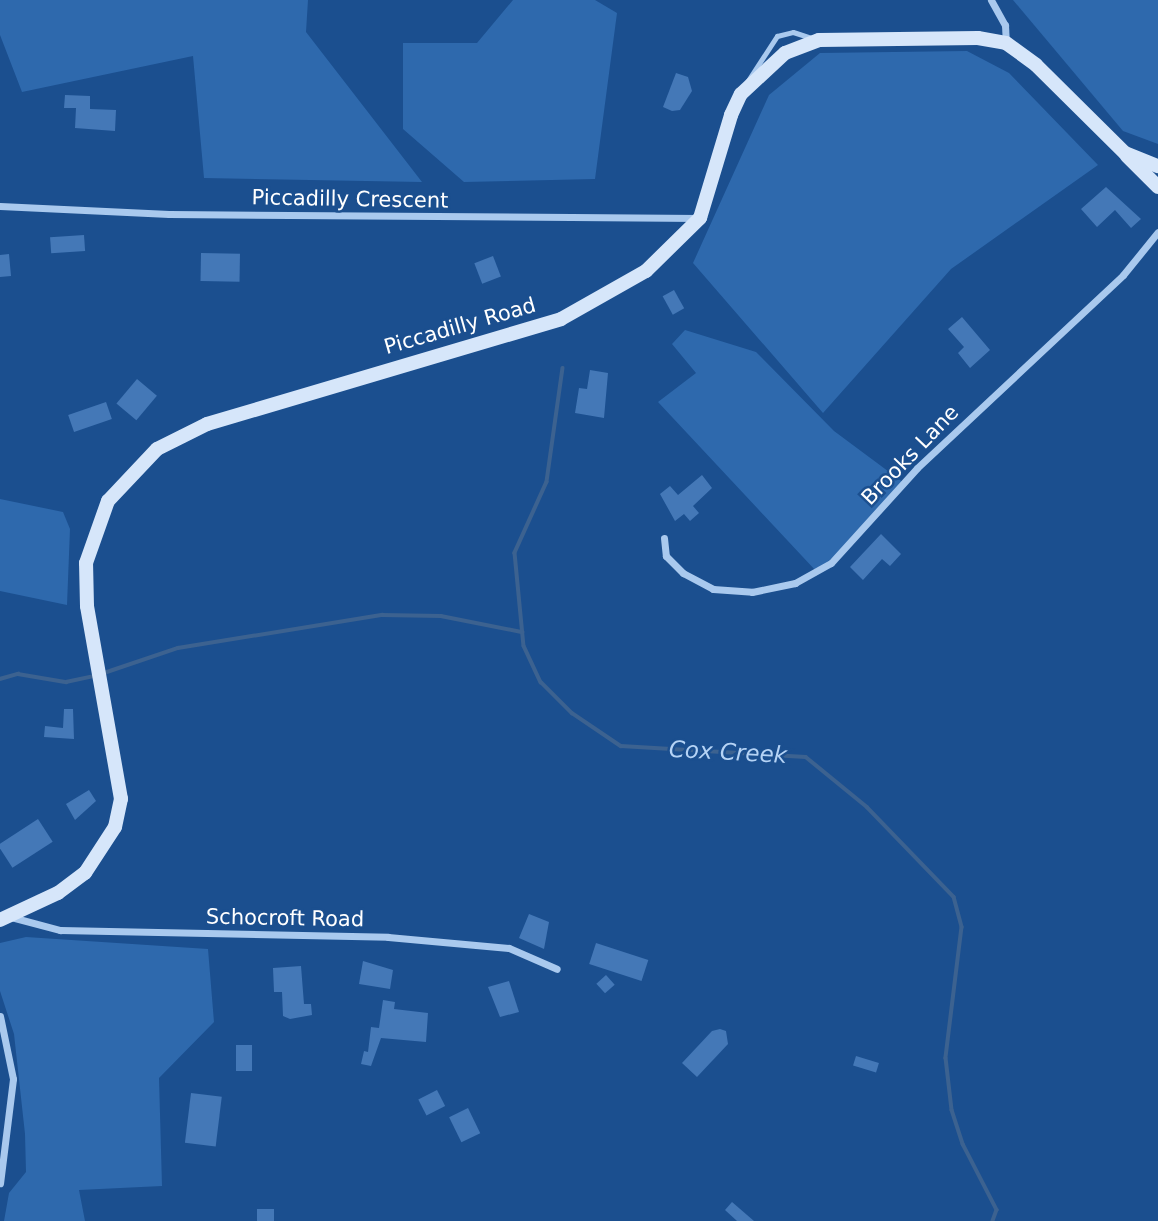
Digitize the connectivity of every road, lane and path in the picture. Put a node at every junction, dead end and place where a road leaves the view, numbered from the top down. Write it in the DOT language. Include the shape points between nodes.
graph roads {
  1 [pos="990,0"];
  2 [pos="1006,43"];
  3 [pos="1125,153"];
  4 [pos="1158,166"];
  5 [pos="1158,187"];
  6 [pos="0,206"];
  7 [pos="700,218"];
  8 [pos="1158,232"];
  9 [pos="664,538"];
  10 [pos="5,919"];
  11 [pos="557,969"];
  12 [pos="0,1016"];
  13 [pos="0,1183"];
  1 -- 2 [label="street" via="1005,25"];
  2 -- 3 [label="main road, Piccadilly Road" via="1035,65"];
  2 -- 7 [label="main road, Piccadilly Road" via="978,38 819,40 785,52 741,94"];
  3 -- 4 [label="main road, Piccadilly Road"];
  3 -- 5 [label="main road"];
  6 -- 7 [label="street, Piccadilly Crescent" via="169,214"];
  7 -- 10 [label="main road, Piccadilly Road" via="646,271 561,319 207,424 157,449 108,500 86,563 93,648 121,799 116,827 85,873"];
  8 -- 9 [label="street, Brooks Lane" via="1123,275 917,468 831,563 795,583 752,592 713,589 683,573 666,556"];
  10 -- 11 [label="street, Schocroft Road" via="60,930 388,937 509,948"];
  12 -- 13 [label="street" via="13,1079"];
}
